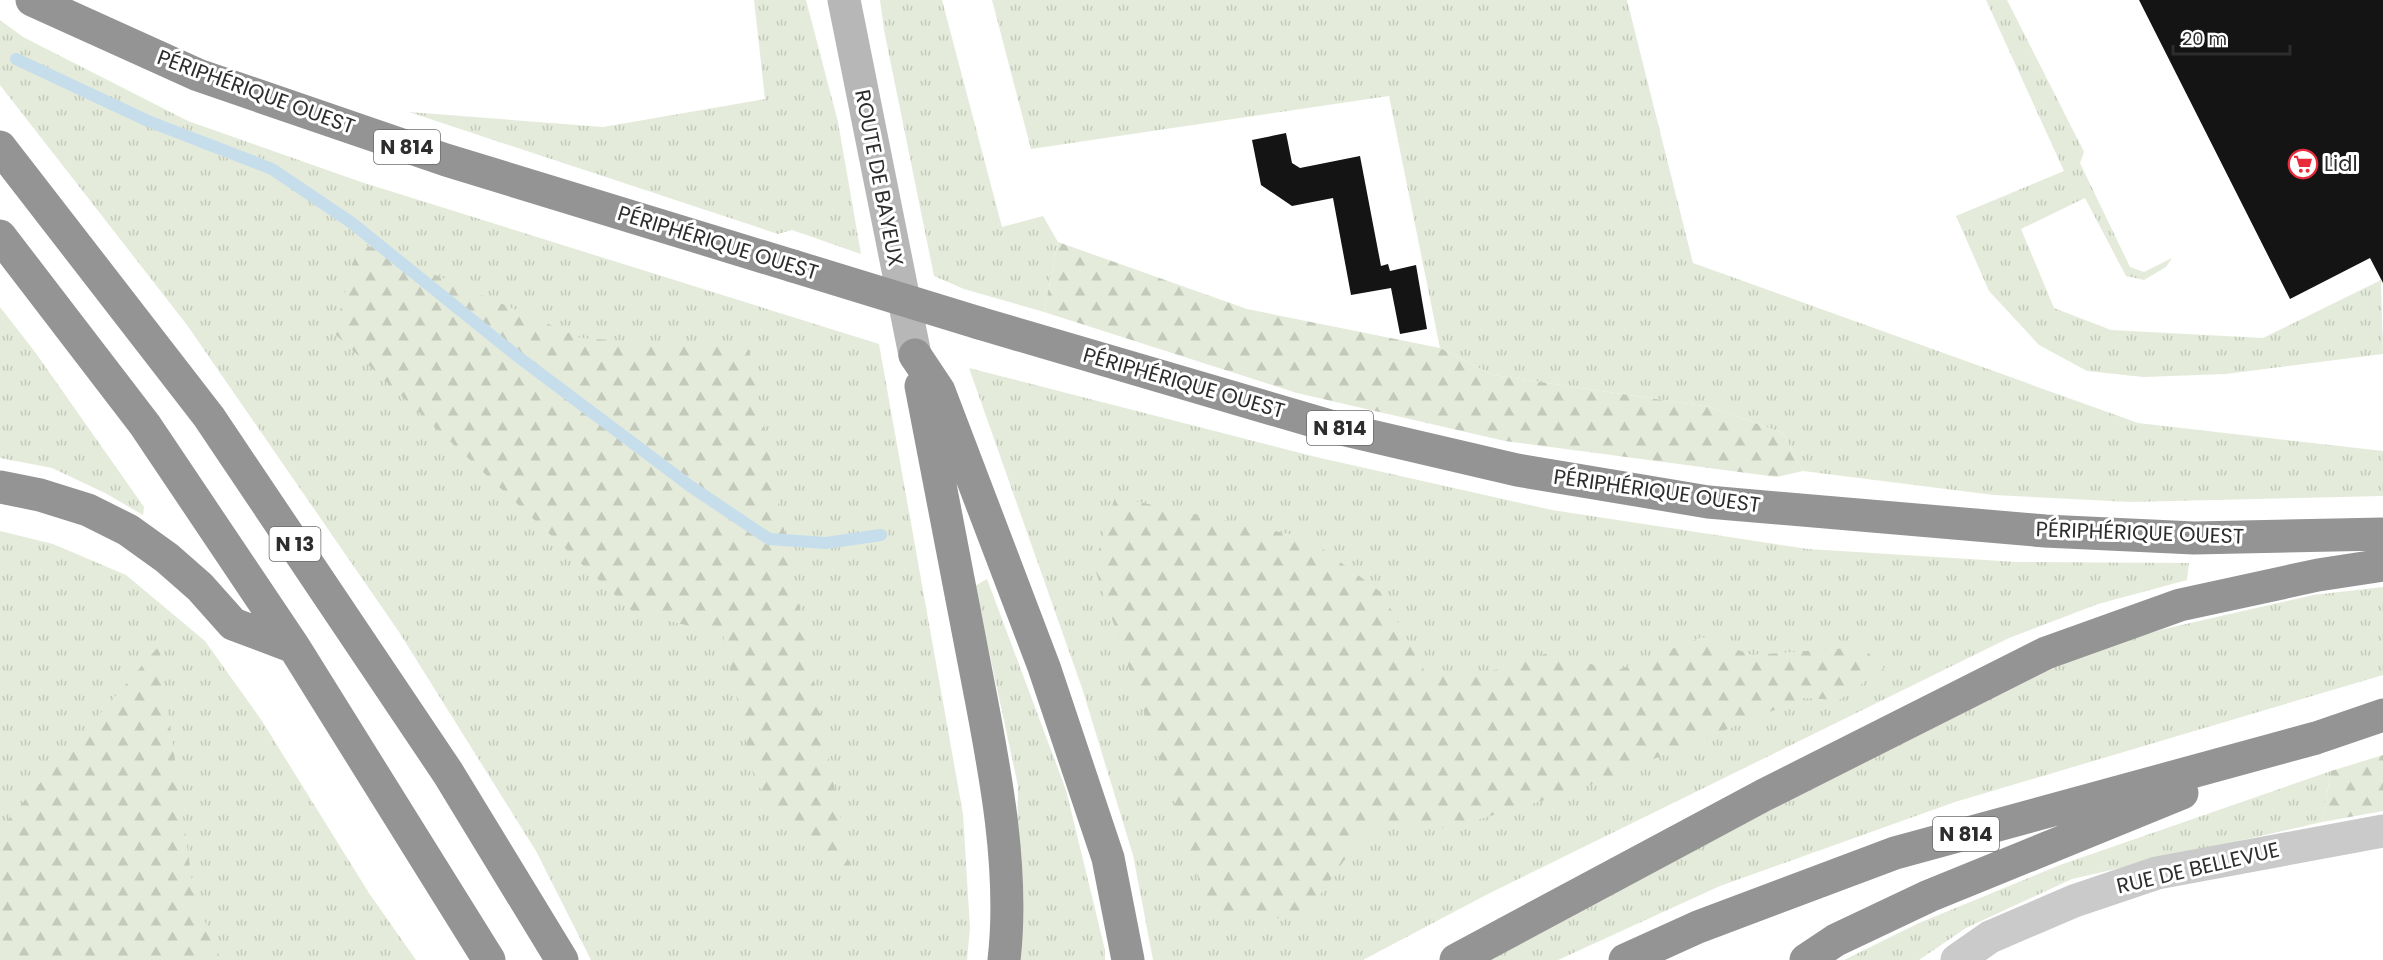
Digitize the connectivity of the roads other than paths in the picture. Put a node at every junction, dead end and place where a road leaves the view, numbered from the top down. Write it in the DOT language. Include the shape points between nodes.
graph roads {
  1 [pos="32,0"];
  2 [pos="844,0"];
  3 [pos="0,147"];
  4 [pos="0,236"];
  5 [pos="915,355"];
  6 [pos="0,487"];
  7 [pos="2383,534"];
  8 [pos="2383,565"];
  9 [pos="294,647"];
  10 [pos="2383,715"];
  11 [pos="2316,738"];
  12 [pos="2383,831"];
  13 [pos="489,960"];
  14 [pos="562,960"];
  15 [pos="1004,960"];
  16 [pos="1128,960"];
  17 [pos="1456,960"];
  18 [pos="1625,960"];
  19 [pos="1806,960"];
  20 [pos="1957,960"];
  1 -- 7 [label="highway, PÉRIPHÉRIQUE OUEST / N 814, bridge" via="198,75 446,160 1336,428 1517,470 1708,502 2056,531 2194,538"];
  2 -- 5 [label="main road, ROUTE DE BAYEUX"];
  3 -- 14 [label="highway, N 13" via="209,417 448,772"];
  4 -- 9 [label="highway, N 13" via="145,425"];
  5 -- 15 [label="highway" via="996,775 1005,863"];
  5 -- 16 [label="highway" via="939,392 1044,667 1108,858"];
  6 -- 9 [label="highway" via="88,510 128,530 200,587 234,624"];
  8 -- 17 [label="highway" via="2180,605 2046,653 1764,795"];
  9 -- 13 [label="highway, N 13"];
  10 -- 11 [label="highway, N 814"];
  11 -- 18 [label="highway, N 814" via="1895,853 1698,927"];
  11 -- 19 [label="highway" via="1929,896 1836,940"];
  12 -- 20 [label="street, RUE DE BELLEVUE" via="2157,873 2064,905 1990,937"];
}
